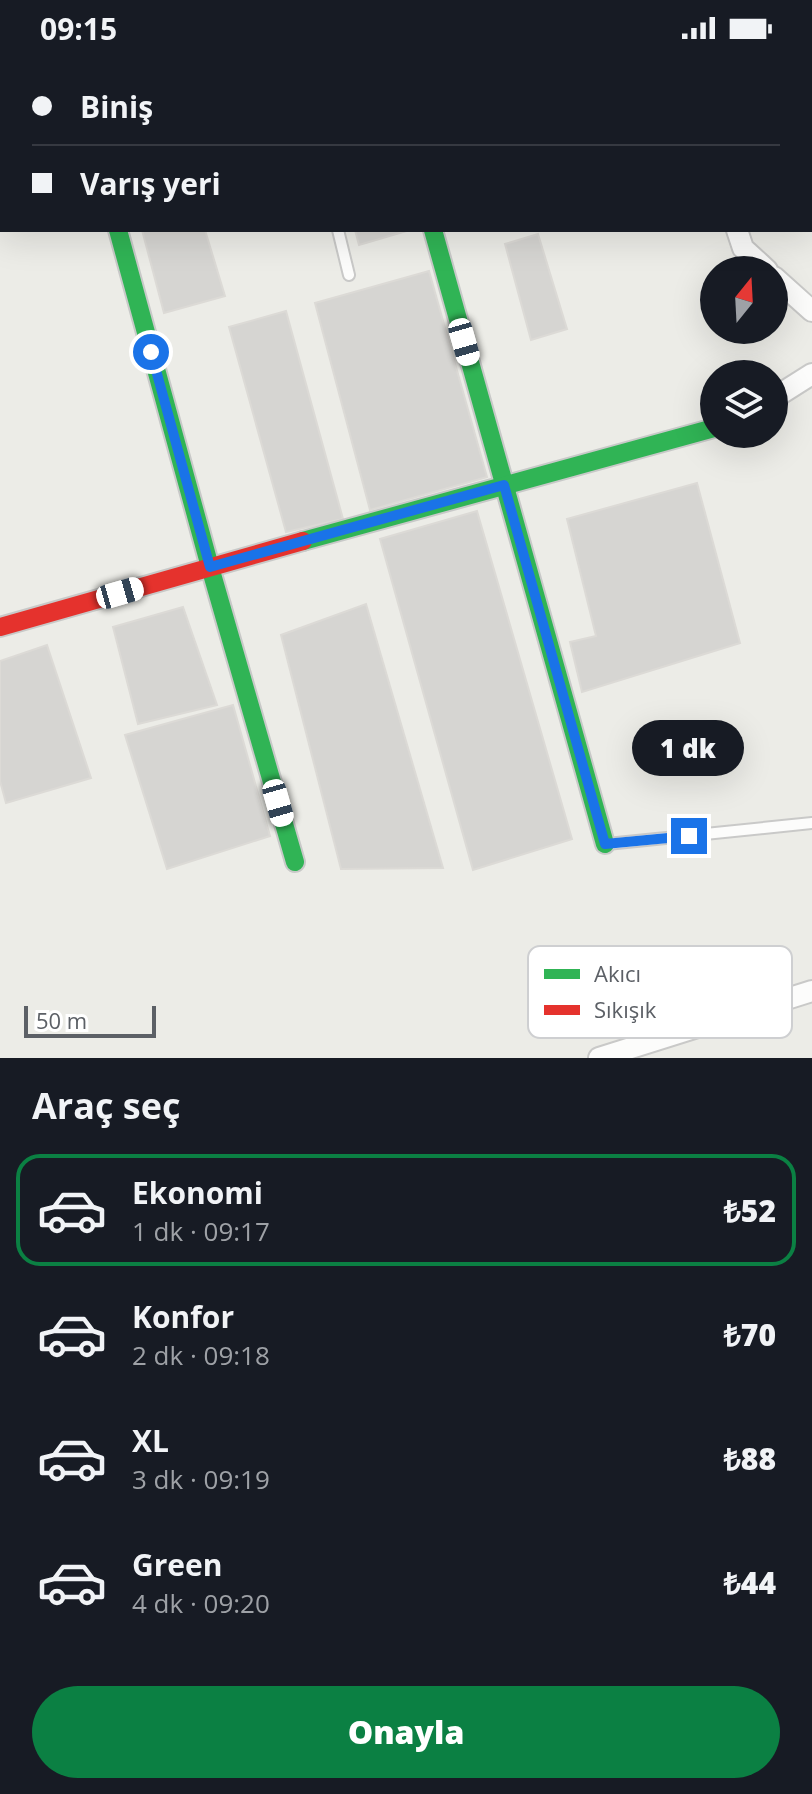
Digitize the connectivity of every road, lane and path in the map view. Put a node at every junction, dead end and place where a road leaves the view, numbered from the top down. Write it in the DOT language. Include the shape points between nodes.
graph roads {
  1 [pos="119,232"];
  2 [pos="338,232"];
  3 [pos="434,232"];
  4 [pos="738,232"];
  5 [pos="752,256"];
  6 [pos="349,275"];
  7 [pos="788,290"];
  8 [pos="812,311"];
  9 [pos="812,374"];
  10 [pos="788,389"];
  11 [pos="700,432"];
  12 [pos="504,485"];
  13 [pos="210,567"];
  14 [pos="0,627"];
  15 [pos="812,823"];
  16 [pos="605,844"];
  17 [pos="295,862"];
  18 [pos="812,991"];
  19 [pos="792,997"];
  20 [pos="663,1038"];
  21 [pos="599,1058"];
  1 -- 13 [label="street"];
  2 -- 6 [label="lane"];
  3 -- 12 [label="street"];
  4 -- 5 [label="street"];
  7 -- 8 [label="street"];
  9 -- 10 [label="street"];
  11 -- 12 [label="street"];
  12 -- 13 [label="street"];
  12 -- 16 [label="street"];
  13 -- 14 [label="street"];
  13 -- 17 [label="street"];
  15 -- 16 [label="lane"];
  18 -- 19 [label="street"];
  20 -- 21 [label="street"];
}
